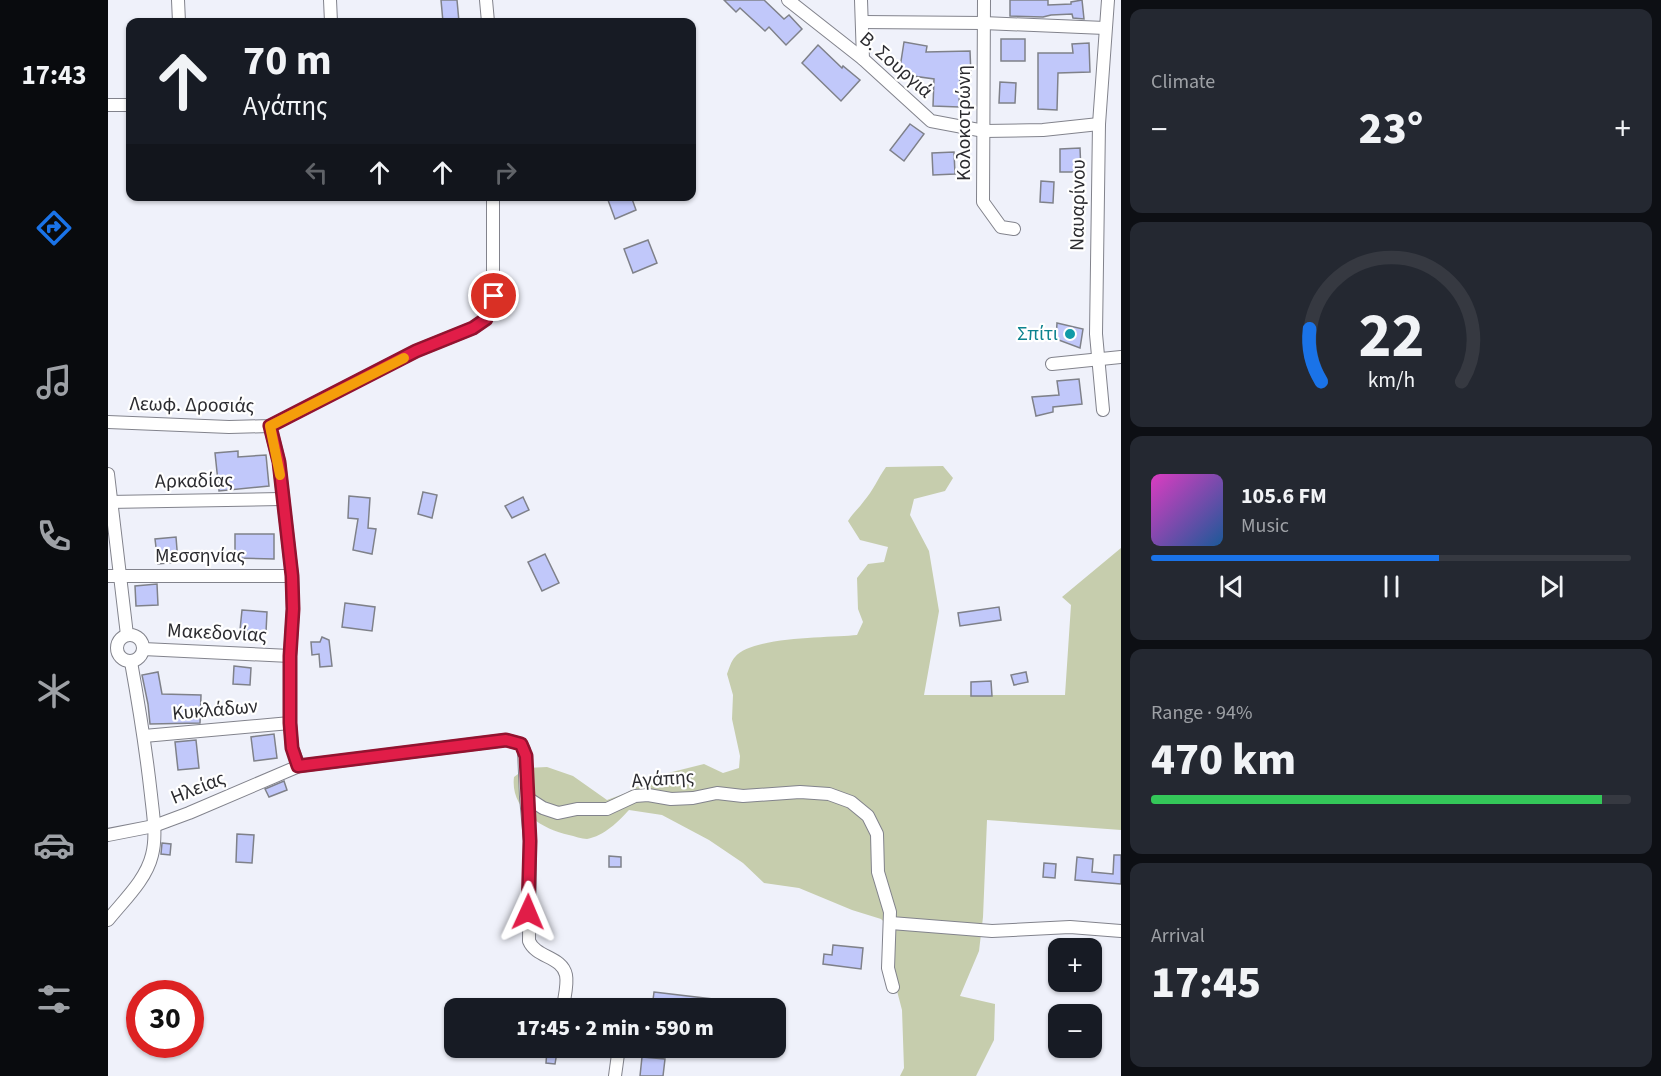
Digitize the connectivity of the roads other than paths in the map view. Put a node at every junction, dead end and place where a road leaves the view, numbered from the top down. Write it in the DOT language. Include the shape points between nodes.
graph roads {
  1 [pos="178,0"];
  2 [pos="330,0"];
  3 [pos="486,0"];
  4 [pos="788,0"];
  5 [pos="861,0"];
  6 [pos="984,0"];
  7 [pos="1108,0"];
  8 [pos="179,18"];
  9 [pos="331,18"];
  10 [pos="488,18"];
  11 [pos="862,22"];
  12 [pos="982,23"];
  13 [pos="1105,28"];
  14 [pos="863,59"];
  15 [pos="108,105"];
  16 [pos="126,105"];
  17 [pos="1099,124"];
  18 [pos="984,131"];
  19 [pos="493,201"];
  20 [pos="1014,229"];
  21 [pos="1121,357"];
  22 [pos="1097,360"];
  23 [pos="1052,364"];
  24 [pos="1103,410"];
  25 [pos="108,422"];
  26 [pos="270,426"];
  27 [pos="108,474"];
  28 [pos="281,498"];
  29 [pos="109,502"];
  30 [pos="113,576"];
  31 [pos="292,576"];
  32 [pos="127,635"];
  33 [pos="143,649"];
  34 [pos="112,650"];
  35 [pos="290,656"];
  36 [pos="131,662"];
  37 [pos="290,723"];
  38 [pos="144,736"];
  39 [pos="298,766"];
  40 [pos="526,797"];
  41 [pos="154,826"];
  42 [pos="108,835"];
  43 [pos="108,920"];
  44 [pos="891,923"];
  45 [pos="1121,932"];
  46 [pos="893,987"];
  47 [pos="564,998"];
  48 [pos="617,1058"];
  49 [pos="615,1076"];
  1 -- 8 [label="street"];
  2 -- 9 [label="street"];
  3 -- 10 [label="street"];
  4 -- 14 [label="street, Β. Σουργιά"];
  5 -- 11 [label="street"];
  6 -- 12 [label="street, Κολοκοτρώνη"];
  7 -- 13 [label="street, Ναυαρίνου"];
  11 -- 12 [label="street"];
  11 -- 14 [label="street"];
  12 -- 13 [label="street"];
  12 -- 18 [label="street, Κολοκοτρώνη"];
  13 -- 17 [label="street, Ναυαρίνου"];
  14 -- 18 [label="street, Β. Σουργιά" via="931,121"];
  15 -- 16 [label="street"];
  17 -- 18 [label="street, Β. Σουργιά"];
  17 -- 22 [label="street, Ναυαρίνου"];
  18 -- 20 [label="street, Κολοκοτρώνη" via="983,202 1001,227"];
  19 -- 26 [label="street, Λεωφ. Δροσιάς" via="494,296 486,319"];
  21 -- 22 [label="street"];
  22 -- 23 [label="street"];
  22 -- 24 [label="street, Ναυαρίνου"];
  25 -- 26 [label="street, Λεωφ. Δροσιάς"];
  26 -- 28 [label="street" via="279,462"];
  27 -- 29 [label="street"];
  28 -- 29 [label="street, Αρκαδίας"];
  28 -- 31 [label="street"];
  29 -- 30 [label="street"];
  30 -- 31 [label="street, Μεσσηνίας"];
  30 -- 32 [label="street"];
  31 -- 35 [label="street"];
  32 -- 33 [label="street" via="139,638"];
  32 -- 34 [label="street"];
  33 -- 35 [label="street, Μακεδονίας"];
  33 -- 36 [label="street" via="141,656"];
  34 -- 36 [label="street"];
  35 -- 37 [label="street"];
  36 -- 38 [label="street"];
  37 -- 38 [label="street, Κυκλάδων"];
  37 -- 39 [label="street"];
  38 -- 41 [label="street"];
  39 -- 40 [label="street" via="514,741 521,744 526,756"];
  39 -- 41 [label="street, Ηλείας"];
  40 -- 44 [label="street, Αγάπης" via="558,813 608,808 635,795 671,799 717,793 829,794 851,802 868,816 878,834 878,872"];
  40 -- 47 [label="street" via="530,841 529,941 534,951 556,962 565,972"];
  41 -- 42 [label="street, Ηλείας"];
  41 -- 43 [label="street" via="153,854 147,868"];
  44 -- 45 [label="street" via="992,931 1070,927"];
  44 -- 46 [label="street, Αγάπης" via="888,968"];
  48 -- 49 [label="street"];
}
